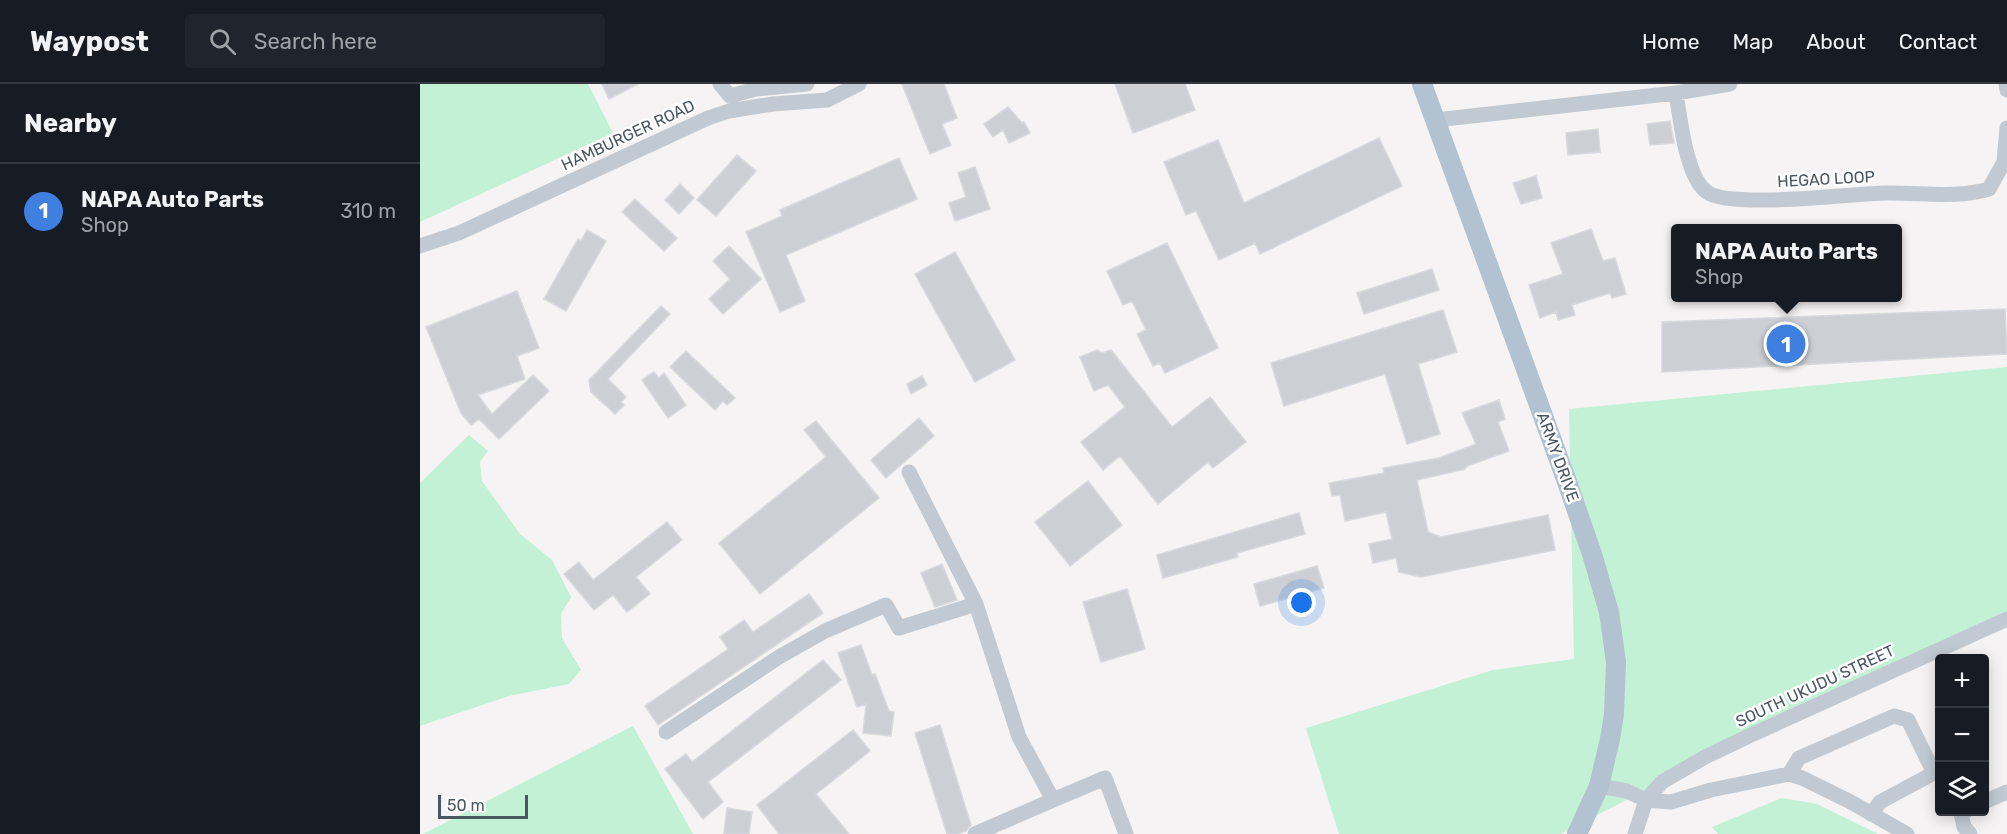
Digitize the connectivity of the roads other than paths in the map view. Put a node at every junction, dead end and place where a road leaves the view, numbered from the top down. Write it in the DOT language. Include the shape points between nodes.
graph roads {
  1 [pos="807,84"];
  2 [pos="859,84"];
  3 [pos="1730,84"];
  4 [pos="2006,84"];
  5 [pos="756,86"];
  6 [pos="1423,86"];
  7 [pos="2007,90"];
  8 [pos="1676,93"];
  9 [pos="728,97"];
  10 [pos="1436,120"];
  11 [pos="2007,128"];
  12 [pos="420,246"];
  13 [pos="909,472"];
  14 [pos="976,604"];
  15 [pos="2007,619"];
  16 [pos="666,732"];
  17 [pos="1789,774"];
  18 [pos="1599,786"];
  19 [pos="2007,792"];
  20 [pos="1053,800"];
  21 [pos="1646,800"];
  22 [pos="1989,800"];
  23 [pos="1871,814"];
  24 [pos="1962,816"];
  25 [pos="1638,833"];
  26 [pos="975,834"];
  27 [pos="1126,834"];
  28 [pos="1577,834"];
  29 [pos="1907,834"];
  30 [pos="1970,834"];
  1 -- 5 [label="street"];
  2 -- 9 [label="street, HAMBURGER ROAD" via="827,100 772,104"];
  3 -- 8 [label="street"];
  4 -- 7 [label="street"];
  5 -- 9 [label="street"];
  6 -- 10 [label="main road, ARMY DRIVE"];
  8 -- 10 [label="street"];
  8 -- 11 [label="street, HEGAO LOOP" via="1682,135 1695,177 1707,193 1730,199 1973,193 1989,189 2004,162"];
  9 -- 12 [label="street, HAMBURGER ROAD" via="708,118 459,233"];
  10 -- 18 [label="main road, ARMY DRIVE" via="1605,596 1613,636 1616,687 1610,740"];
  13 -- 14 [label="street"];
  14 -- 16 [label="street" via="899,628 886,605 825,631 779,657"];
  14 -- 20 [label="street" via="1019,737"];
  15 -- 21 [label="street, SOUTH UKUDU STREET" via="1705,757 1662,782"];
  17 -- 21 [label="street" via="1671,802"];
  17 -- 23 [label="street"];
  17 -- 23 [label="street" via="1799,758 1894,716 1908,720 1934,773 1880,802"];
  18 -- 21 [label="street" via="1627,791"];
  18 -- 28 [label="main road, ARMY DRIVE"];
  19 -- 22 [label="street"];
  20 -- 26 [label="street"];
  20 -- 27 [label="street" via="1105,778"];
  21 -- 25 [label="street"];
  23 -- 29 [label="street"];
  24 -- 30 [label="street"];
}
